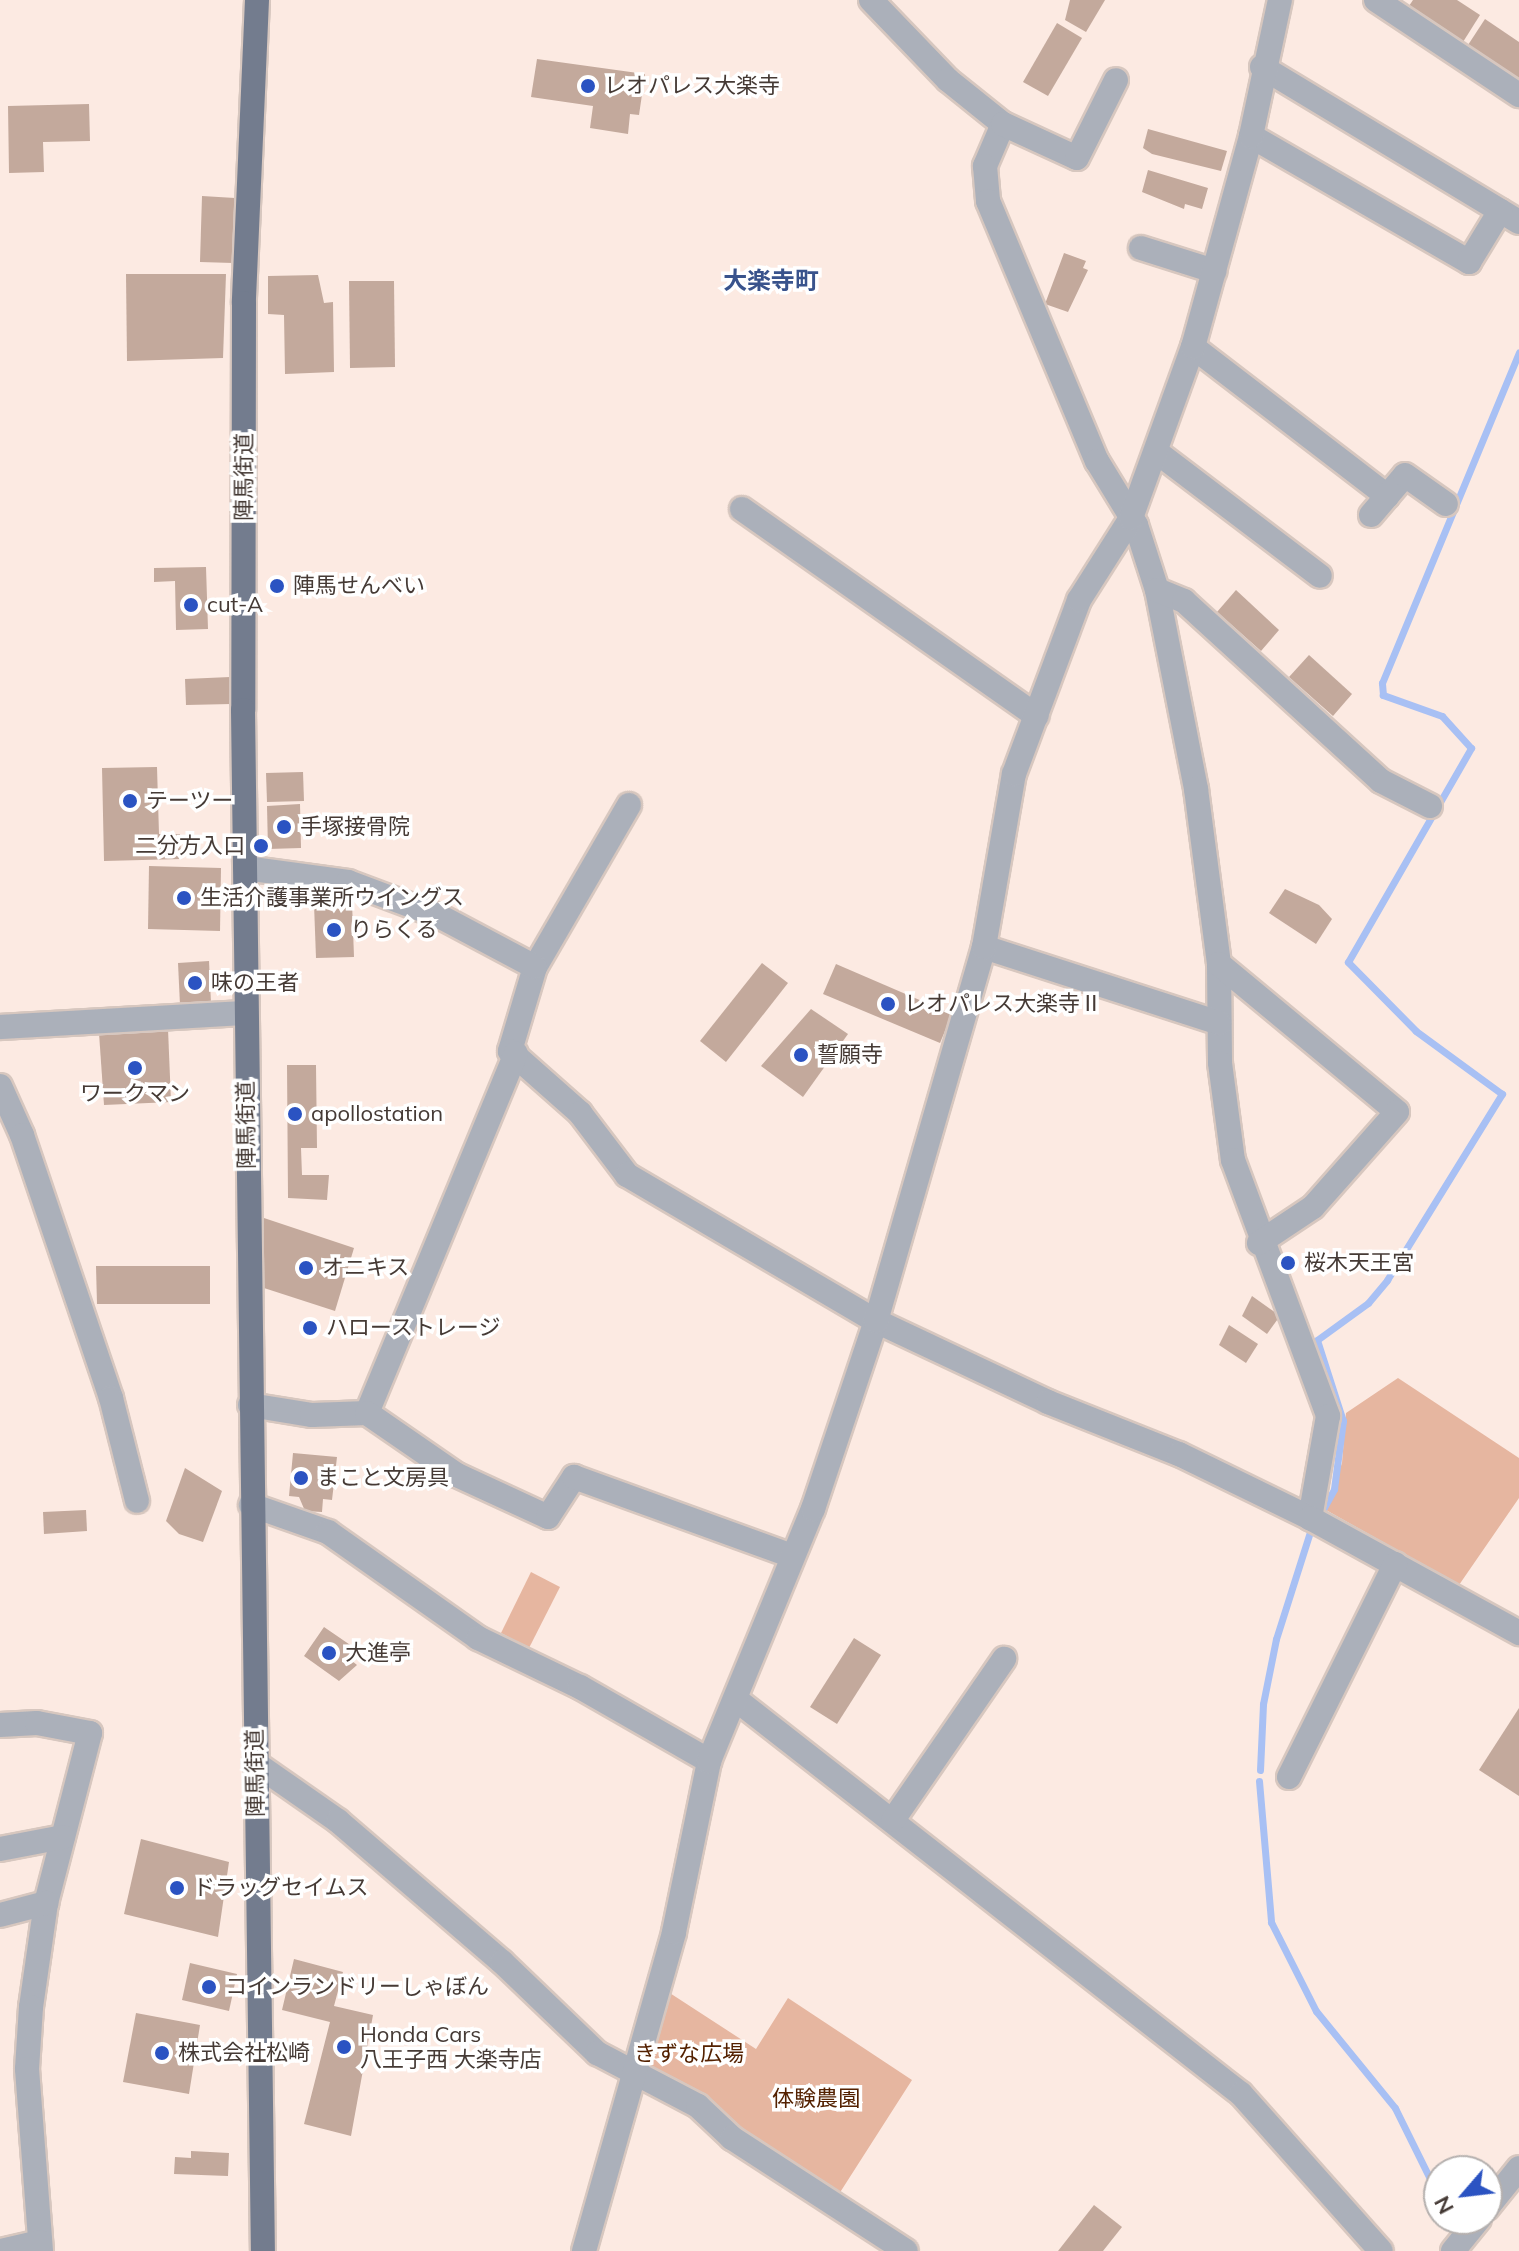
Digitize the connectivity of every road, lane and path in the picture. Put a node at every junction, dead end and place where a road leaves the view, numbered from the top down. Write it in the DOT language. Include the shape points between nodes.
graph roads {
  1 [pos="257,0"];
  2 [pos="871,0"];
  3 [pos="1280,0"];
  4 [pos="1376,0"];
  5 [pos="1262,67"];
  6 [pos="1116,80"];
  7 [pos="1519,95"];
  8 [pos="1003,124"];
  9 [pos="1251,136"];
  10 [pos="1509,216"];
  11 [pos="1141,248"];
  12 [pos="1214,271"];
  13 [pos="1193,347"];
  14 [pos="1158,453"];
  15 [pos="1387,496"];
  16 [pos="1446,504"];
  17 [pos="742,509"];
  18 [pos="1371,515"];
  19 [pos="1131,518"];
  20 [pos="1320,576"];
  21 [pos="1157,590"];
  22 [pos="1036,716"];
  23 [pos="629,805"];
  24 [pos="1430,806"];
  25 [pos="245,868"];
  26 [pos="984,947"];
  27 [pos="1219,964"];
  28 [pos="535,967"];
  29 [pos="245,1013"];
  30 [pos="1219,1023"];
  31 [pos="0,1027"];
  32 [pos="516,1054"];
  33 [pos="0,1086"];
  34 [pos="1259,1243"];
  35 [pos="876,1321"];
  36 [pos="250,1405"];
  37 [pos="367,1413"];
  38 [pos="137,1501"];
  39 [pos="251,1505"];
  40 [pos="1310,1518"];
  41 [pos="792,1556"];
  42 [pos="1395,1564"];
  43 [pos="1519,1633"];
  44 [pos="1004,1659"];
  45 [pos="738,1701"];
  46 [pos="0,1725"];
  47 [pos="709,1761"];
  48 [pos="255,1763"];
  49 [pos="1289,1777"];
  50 [pos="893,1820"];
  51 [pos="63,1837"];
  52 [pos="0,1849"];
  53 [pos="46,1903"];
  54 [pos="0,1915"];
  55 [pos="636,2070"];
  56 [pos="1519,2168"];
  57 [pos="1503,2188"];
  58 [pos="1466,2235"];
  59 [pos="41,2246"];
  60 [pos="899,2249"];
  61 [pos="1,2251"];
  62 [pos="263,2251"];
  63 [pos="584,2251"];
  64 [pos="1381,2251"];
  65 [pos="1453,2251"];
  1 -- 25 [label="main road, 陣馬街道" via="244,303"];
  2 -- 8 [label="street" via="948,80"];
  3 -- 5 [label="street"];
  4 -- 7 [label="street"];
  5 -- 9 [label="street"];
  5 -- 10 [label="street"];
  6 -- 8 [label="street" via="1077,158"];
  8 -- 19 [label="street" via="985,166 988,201 1097,461"];
  9 -- 10 [label="street" via="1469,262"];
  9 -- 12 [label="street"];
  11 -- 12 [label="street"];
  12 -- 13 [label="street"];
  13 -- 14 [label="street"];
  13 -- 15 [label="street"];
  14 -- 19 [label="street"];
  14 -- 20 [label="street"];
  15 -- 16 [label="street" via="1405,475"];
  15 -- 18 [label="street"];
  17 -- 22 [label="street"];
  19 -- 21 [label="street"];
  19 -- 22 [label="street" via="1079,600"];
  21 -- 24 [label="street" via="1184,601 1381,781"];
  21 -- 27 [label="street" via="1196,789"];
  22 -- 26 [label="street" via="1014,774"];
  23 -- 28 [label="street"];
  25 -- 28 [label="street" via="348,882 441,917"];
  25 -- 29 [label="main road, 陣馬街道"];
  26 -- 30 [label="street"];
  26 -- 35 [label="street"];
  27 -- 30 [label="street"];
  27 -- 34 [label="street" via="1397,1112 1313,1207"];
  28 -- 32 [label="street" via="510,1051"];
  29 -- 31 [label="street"];
  29 -- 36 [label="main road, 陣馬街道"];
  30 -- 34 [label="street" via="1233,1160"];
  32 -- 35 [label="street" via="580,1113 627,1175"];
  32 -- 37 [label="street"];
  33 -- 38 [label="street" via="22,1135 111,1398"];
  34 -- 40 [label="street" via="1304,1343 1328,1416"];
  35 -- 40 [label="street" via="1048,1402 1179,1454"];
  35 -- 41 [label="street"];
  36 -- 37 [label="street" via="312,1415"];
  36 -- 39 [label="main road, 陣馬街道"];
  37 -- 41 [label="street" via="457,1475 548,1517 574,1477"];
  39 -- 47 [label="street" via="328,1532 478,1638 580,1687"];
  39 -- 48 [label="main road, 陣馬街道"];
  40 -- 42 [label="street"];
  41 -- 45 [label="street"];
  42 -- 43 [label="street"];
  42 -- 49 [label="street"];
  44 -- 50 [label="street"];
  45 -- 47 [label="street"];
  45 -- 50 [label="street"];
  46 -- 51 [label="street" via="37,1723 90,1733"];
  47 -- 55 [label="street" via="674,1932"];
  48 -- 55 [label="street" via="361,1841 502,1962 597,2053"];
  48 -- 62 [label="main road, 陣馬街道"];
  50 -- 64 [label="street" via="1241,2094"];
  51 -- 52 [label="street"];
  51 -- 53 [label="street"];
  53 -- 54 [label="street"];
  53 -- 59 [label="street" via="27,2069"];
  55 -- 60 [label="street" via="698,2106 732,2138"];
  55 -- 63 [label="street"];
  56 -- 57 [label="street"];
  58 -- 65 [label="street"];
  59 -- 61 [label="street"];
}
